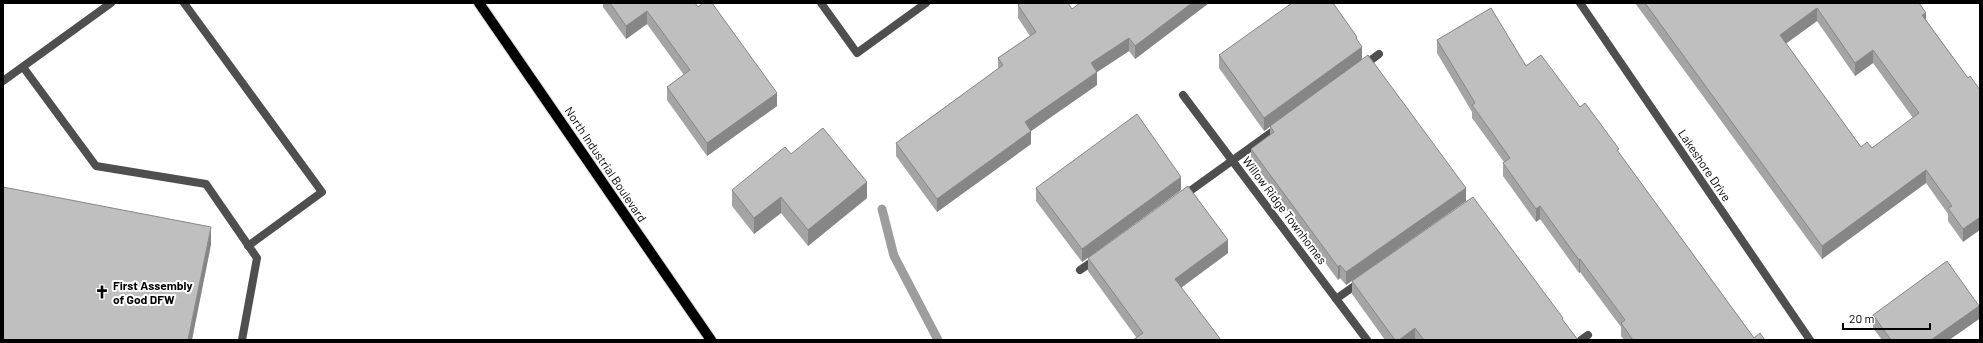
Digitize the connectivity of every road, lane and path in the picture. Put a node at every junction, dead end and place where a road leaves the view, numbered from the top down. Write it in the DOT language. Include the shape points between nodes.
graph roads {
  1 [pos="111,3"];
  2 [pos="184,3"];
  3 [pos="480,3"];
  4 [pos="821,3"];
  5 [pos="926,3"];
  6 [pos="1580,3"];
  7 [pos="1379,54"];
  8 [pos="22,66"];
  9 [pos="1354,72"];
  10 [pos="3,81"];
  11 [pos="1183,94"];
  12 [pos="1284,124"];
  13 [pos="1233,161"];
  14 [pos="1176,202"];
  15 [pos="248,246"];
  16 [pos="1106,252"];
  17 [pos="1080,270"];
  18 [pos="1368,277"];
  19 [pos="1336,299"];
  20 [pos="242,340"];
  21 [pos="711,340"];
  22 [pos="1367,340"];
  23 [pos="1810,340"];
  1 -- 8 [label="street"];
  2 -- 15 [label="street" via="322,192"];
  3 -- 21 [label="main road, North Industrial Boulevard"];
  4 -- 5 [label="street" via="856,53"];
  6 -- 23 [label="street, Lakeshore Drive"];
  7 -- 9 [label="street"];
  8 -- 10 [label="street"];
  8 -- 15 [label="street" via="96,166 206,184"];
  11 -- 13 [label="street, Willow Ridge Townhomes"];
  12 -- 13 [label="street"];
  13 -- 14 [label="street"];
  13 -- 19 [label="street, Willow Ridge Townhomes"];
  15 -- 20 [label="street" via="257,258"];
  16 -- 17 [label="street"];
  18 -- 19 [label="street"];
  19 -- 22 [label="street, Willow Ridge Townhomes"];
}
